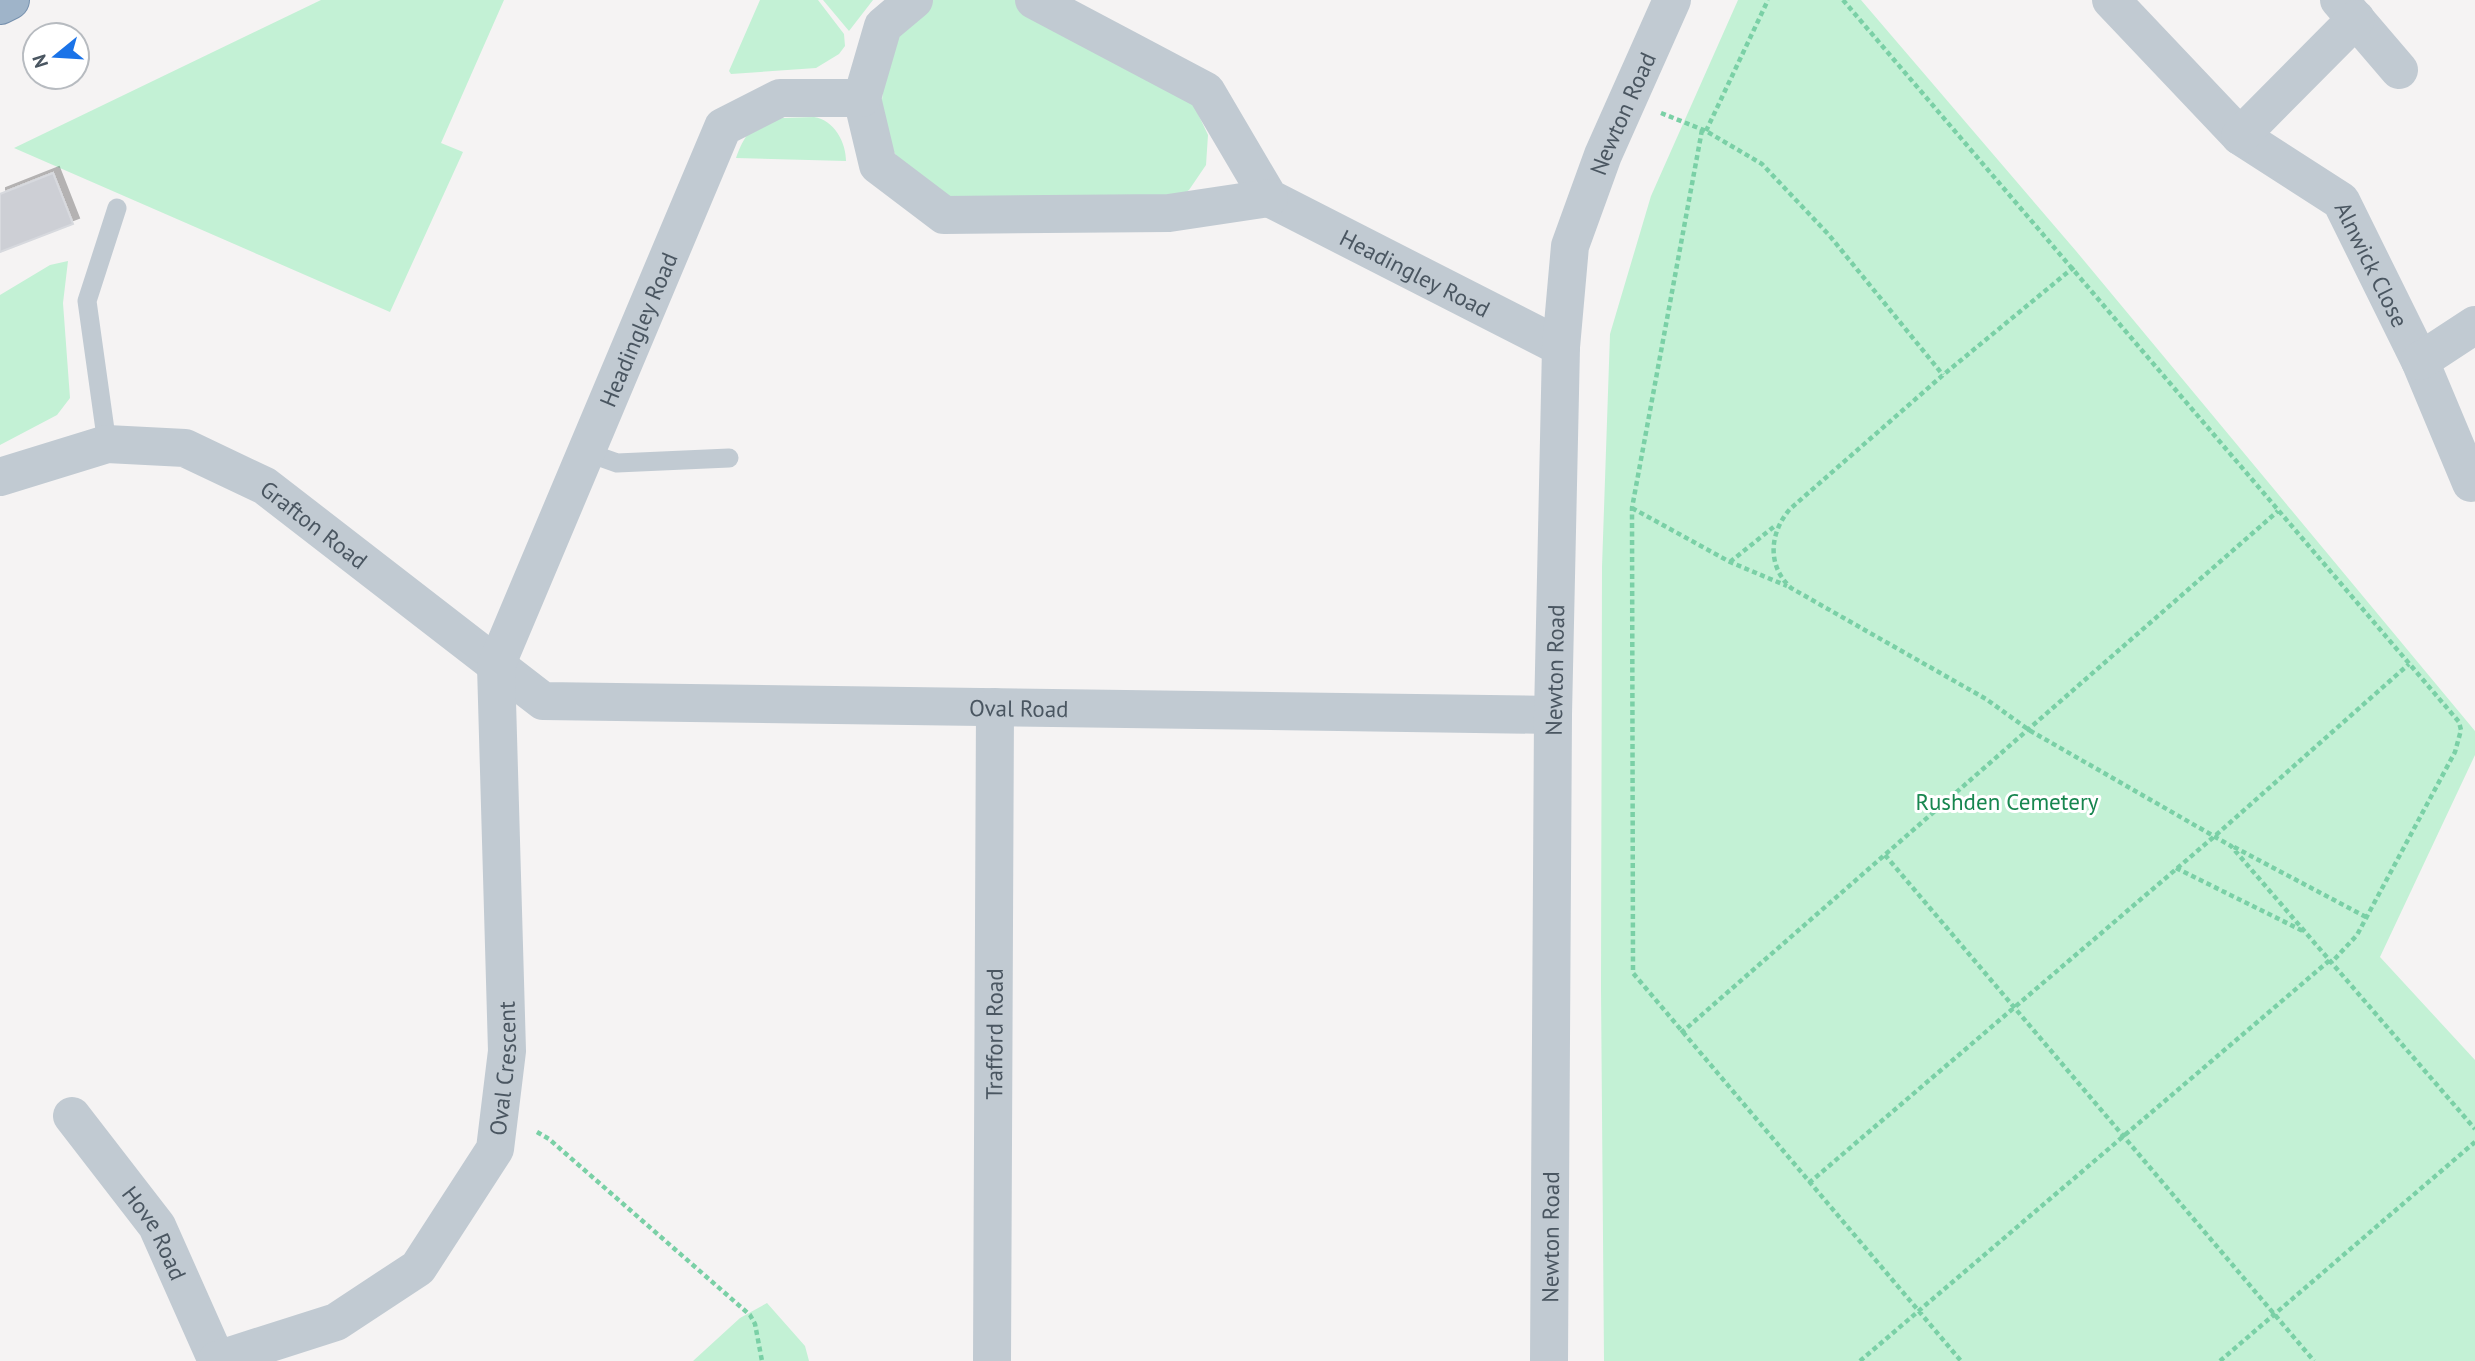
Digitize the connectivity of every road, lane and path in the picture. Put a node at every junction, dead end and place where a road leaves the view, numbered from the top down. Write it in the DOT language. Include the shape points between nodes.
graph roads {
  1 [pos="10,0"];
  2 [pos="914,0"];
  3 [pos="1034,0"];
  4 [pos="1672,0"];
  5 [pos="1768,0"];
  6 [pos="1843,0"];
  7 [pos="2111,0"];
  8 [pos="0,5"];
  9 [pos="2347,9"];
  10 [pos="2399,70"];
  11 [pos="862,98"];
  12 [pos="1628,100"];
  13 [pos="1704,131"];
  14 [pos="2240,136"];
  15 [pos="1269,198"];
  16 [pos="117,208"];
  17 [pos="2074,267"];
  18 [pos="2475,325"];
  19 [pos="1560,347"];
  20 [pos="2420,361"];
  21 [pos="1943,375"];
  22 [pos="107,444"];
  23 [pos="586,452"];
  24 [pos="729,458"];
  25 [pos="0,477"];
  26 [pos="2471,483"];
  27 [pos="1632,508"];
  28 [pos="2278,511"];
  29 [pos="1777,524"];
  30 [pos="1730,562"];
  31 [pos="1790,588"];
  32 [pos="2410,664"];
  33 [pos="496,666"];
  34 [pos="995,708"];
  35 [pos="1553,715"];
  36 [pos="2029,730"];
  37 [pos="2216,835"];
  38 [pos="2231,846"];
  39 [pos="1885,855"];
  40 [pos="2176,868"];
  41 [pos="2366,917"];
  42 [pos="2309,934"];
  43 [pos="2331,961"];
  44 [pos="2014,1006"];
  45 [pos="1681,1033"];
  46 [pos="499,1111"];
  47 [pos="72,1115"];
  48 [pos="2475,1129"];
  49 [pos="2124,1138"];
  50 [pos="2475,1142"];
  51 [pos="1808,1183"];
  52 [pos="1918,1311"];
  53 [pos="2274,1314"];
  54 [pos="217,1361"];
  55 [pos="762,1361"];
  56 [pos="992,1361"];
  57 [pos="1549,1361"];
  58 [pos="1860,1361"];
  59 [pos="1961,1361"];
  60 [pos="2220,1361"];
  61 [pos="2314,1361"];
  1 -- 8 [label="highway"];
  2 -- 11 [label="street" via="883,26"];
  3 -- 15 [label="street" via="1206,91"];
  4 -- 12 [label="street, Newton Road"];
  5 -- 13 [label="path"];
  6 -- 17 [label="path"];
  7 -- 14 [label="street, Alnwick Close"];
  9 -- 10 [label="street"];
  9 -- 14 [label="street"];
  11 -- 15 [label="street" via="878,165 944,215 1169,213"];
  11 -- 23 [label="street, Headingley Road" via="779,98 723,127"];
  12 -- 13 [label="path"];
  12 -- 19 [label="street, Newton Road" via="1570,246"];
  13 -- 21 [label="path" via="1762,164 1829,236"];
  13 -- 27 [label="path"];
  14 -- 20 [label="street, Alnwick Close" via="2341,201"];
  15 -- 19 [label="street, Headingley Road"];
  16 -- 22 [label="lane" via="87,301"];
  17 -- 21 [label="path"];
  17 -- 28 [label="path"];
  18 -- 20 [label="street"];
  19 -- 35 [label="street, Newton Road"];
  20 -- 26 [label="street, Alnwick Close"];
  21 -- 29 [label="path"];
  22 -- 25 [label="street, Grafton Road"];
  22 -- 33 [label="street, Grafton Road" via="185,448 265,486"];
  23 -- 24 [label="lane" via="617,463"];
  23 -- 33 [label="street, Headingley Road"];
  27 -- 30 [label="path"];
  27 -- 45 [label="path" via="1633,974"];
  28 -- 32 [label="path"];
  28 -- 36 [label="path"];
  29 -- 30 [label="path"];
  29 -- 31 [label="path" via="1774,555"];
  30 -- 31 [label="path"];
  31 -- 36 [label="path" via="1986,698"];
  32 -- 37 [label="path"];
  32 -- 41 [label="path" via="2461,730 2455,752"];
  33 -- 34 [label="street, Oval Road" via="543,701"];
  33 -- 46 [label="street, Oval Crescent" via="507,1051"];
  34 -- 35 [label="street, Oval Road"];
  34 -- 56 [label="street, Trafford Road"];
  35 -- 57 [label="street, Newton Road"];
  36 -- 37 [label="path"];
  36 -- 39 [label="path"];
  37 -- 38 [label="path"];
  37 -- 40 [label="path"];
  38 -- 41 [label="path"];
  38 -- 42 [label="path"];
  39 -- 44 [label="path"];
  39 -- 45 [label="path"];
  40 -- 42 [label="path"];
  40 -- 44 [label="path"];
  41 -- 43 [label="path" via="2357,935"];
  42 -- 43 [label="path"];
  43 -- 48 [label="path"];
  43 -- 49 [label="path"];
  44 -- 49 [label="path"];
  44 -- 51 [label="path"];
  45 -- 51 [label="path"];
  46 -- 54 [label="street, Oval Crescent" via="495,1149 418,1268 336,1322"];
  46 -- 55 [label="path" via="549,1139 750,1315"];
  47 -- 54 [label="street, Hove Road" via="157,1226"];
  49 -- 52 [label="path"];
  49 -- 53 [label="path"];
  50 -- 53 [label="path"];
  51 -- 52 [label="path"];
  52 -- 58 [label="path"];
  52 -- 59 [label="path"];
  53 -- 60 [label="path"];
  53 -- 61 [label="path"];
}
